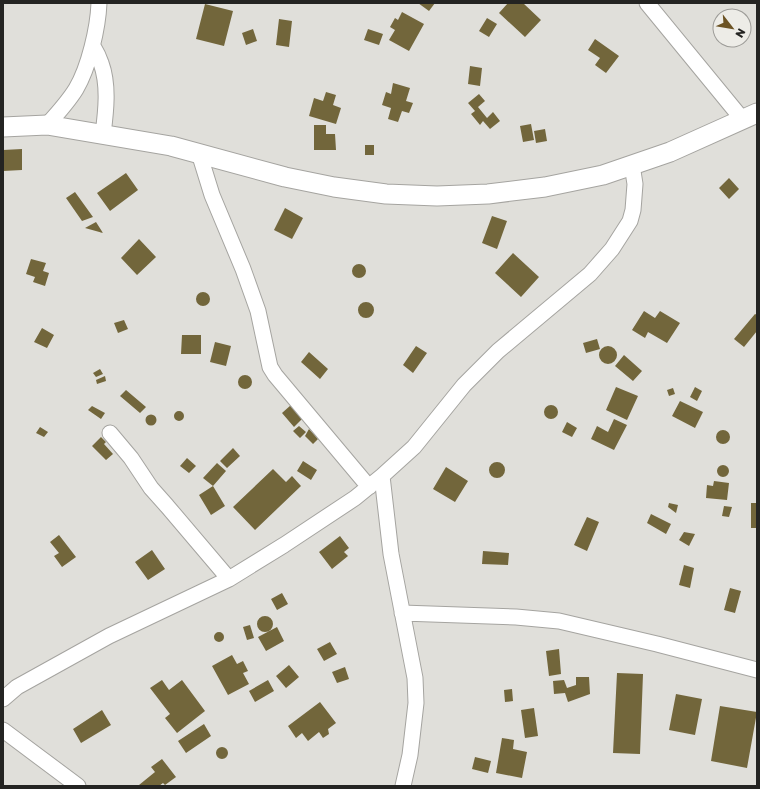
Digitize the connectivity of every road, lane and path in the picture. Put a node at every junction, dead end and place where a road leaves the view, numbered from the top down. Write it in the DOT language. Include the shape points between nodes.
graph roads {
  1 [pos="98,3"];
  2 [pos="646,3"];
  3 [pos="93,46"];
  4 [pos="750,116"];
  5 [pos="47,125"];
  6 [pos="3,127"];
  7 [pos="103,134"];
  8 [pos="199,153"];
  9 [pos="632,165"];
  10 [pos="110,433"];
  11 [pos="382,476"];
  12 [pos="369,487"];
  13 [pos="229,579"];
  14 [pos="402,613"];
  15 [pos="757,670"];
  16 [pos="3,699"];
  17 [pos="3,730"];
  18 [pos="78,786"];
  19 [pos="403,786"];
  1 -- 3 [label="street"];
  2 -- 4 [label="street"];
  3 -- 5 [label="street" via="77,88"];
  3 -- 7 [label="street" via="101,63 106,90"];
  4 -- 9 [label="street" via="670,152"];
  5 -- 6 [label="street"];
  5 -- 7 [label="street"];
  7 -- 8 [label="street"];
  8 -- 9 [label="street" via="285,178 334,188 430,196 488,194 545,187 603,175"];
  8 -- 12 [label="street" via="212,195 258,312 270,367"];
  9 -- 11 [label="street" via="635,184 633,210 630,221 612,248 590,274 498,351 464,385 414,446"];
  10 -- 13 [label="street" via="151,488"];
  11 -- 12 [label="street"];
  11 -- 14 [label="street" via="391,554"];
  12 -- 13 [label="street"];
  13 -- 16 [label="street" via="109,636 17,687"];
  14 -- 15 [label="street" via="559,621"];
  14 -- 19 [label="street" via="415,678 416,703 410,755"];
  17 -- 18 [label="street"];
}
